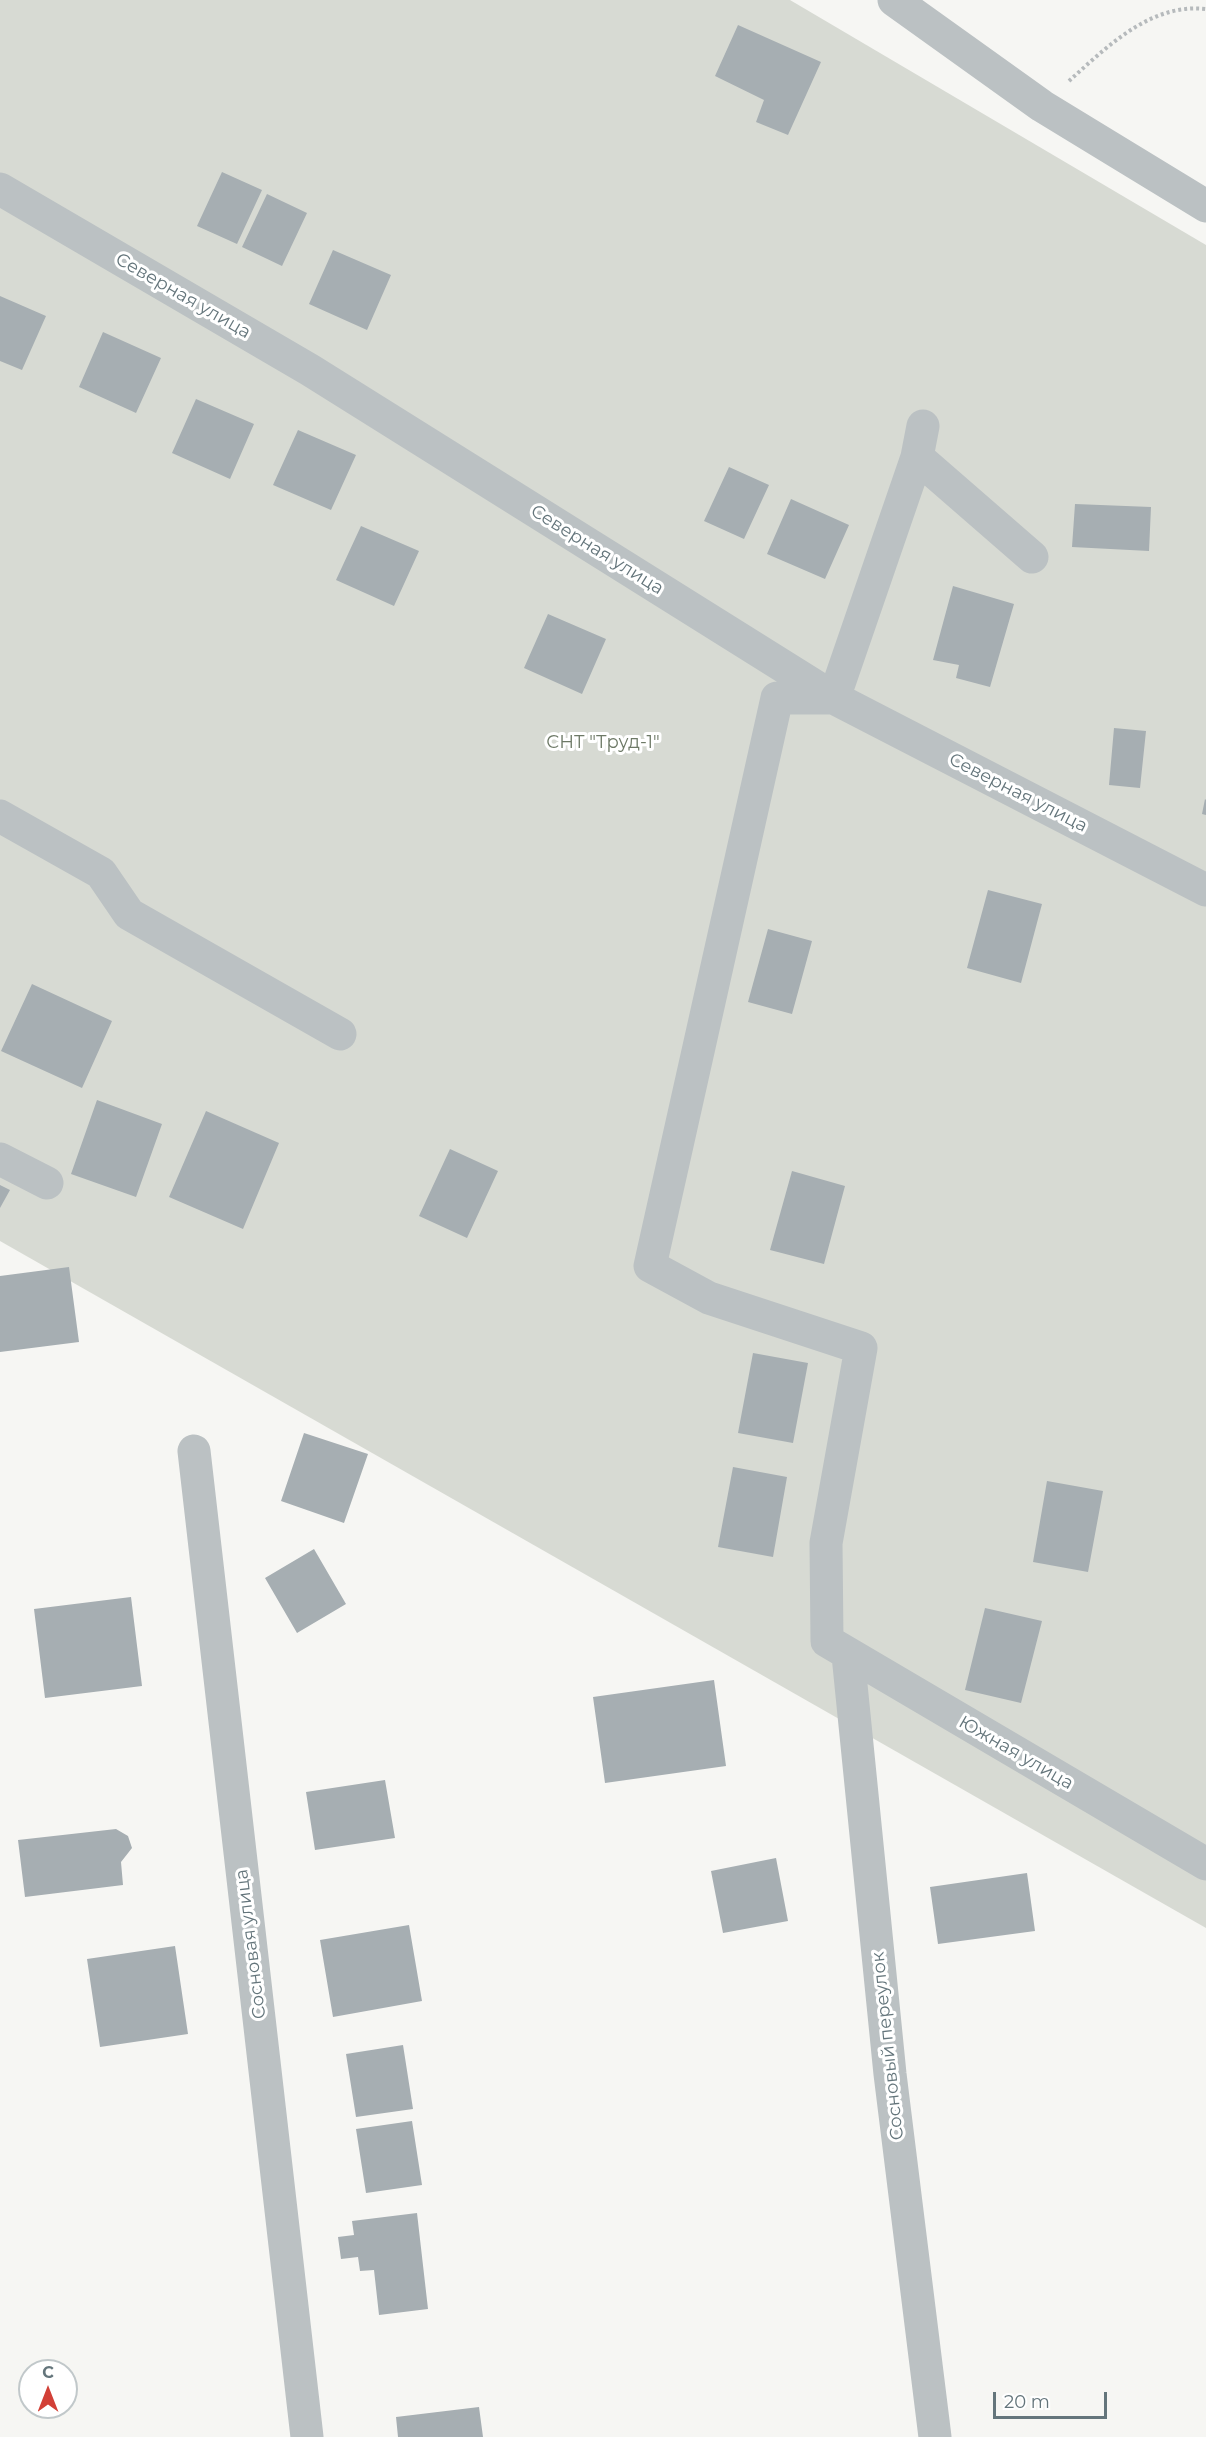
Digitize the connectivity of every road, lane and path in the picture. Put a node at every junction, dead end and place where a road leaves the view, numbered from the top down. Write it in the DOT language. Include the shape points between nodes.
graph roads {
  1 [pos="894,0"];
  2 [pos="1206,9"];
  3 [pos="1042,106"];
  4 [pos="0,189"];
  5 [pos="1206,206"];
  6 [pos="1032,557"];
  7 [pos="834,698"];
  8 [pos="0,816"];
  9 [pos="1206,890"];
  10 [pos="340,1034"];
  11 [pos="0,1159"];
  12 [pos="47,1183"];
  13 [pos="194,1451"];
  14 [pos="837,1648"];
  15 [pos="1206,1864"];
  16 [pos="307,2437"];
  17 [pos="935,2437"];
  1 -- 3 [label="street"];
  2 -- 3 [label="path" via="1191,8 1150,18 1113,41"];
  3 -- 5 [label="street"];
  4 -- 7 [label="street, Северная улица" via="310,370"];
  6 -- 7 [label="street" via="920,441"];
  7 -- 9 [label="street, Северная улица"];
  7 -- 14 [label="street, Сосновый переулок" via="777,698 650,1266 709,1298 861,1348 826,1544"];
  8 -- 10 [label="street" via="101,873 129,914"];
  11 -- 12 [label="street"];
  13 -- 16 [label="street, Сосновая улица"];
  14 -- 15 [label="street, Южная улица"];
  14 -- 17 [label="street, Сосновый переулок"];
}
